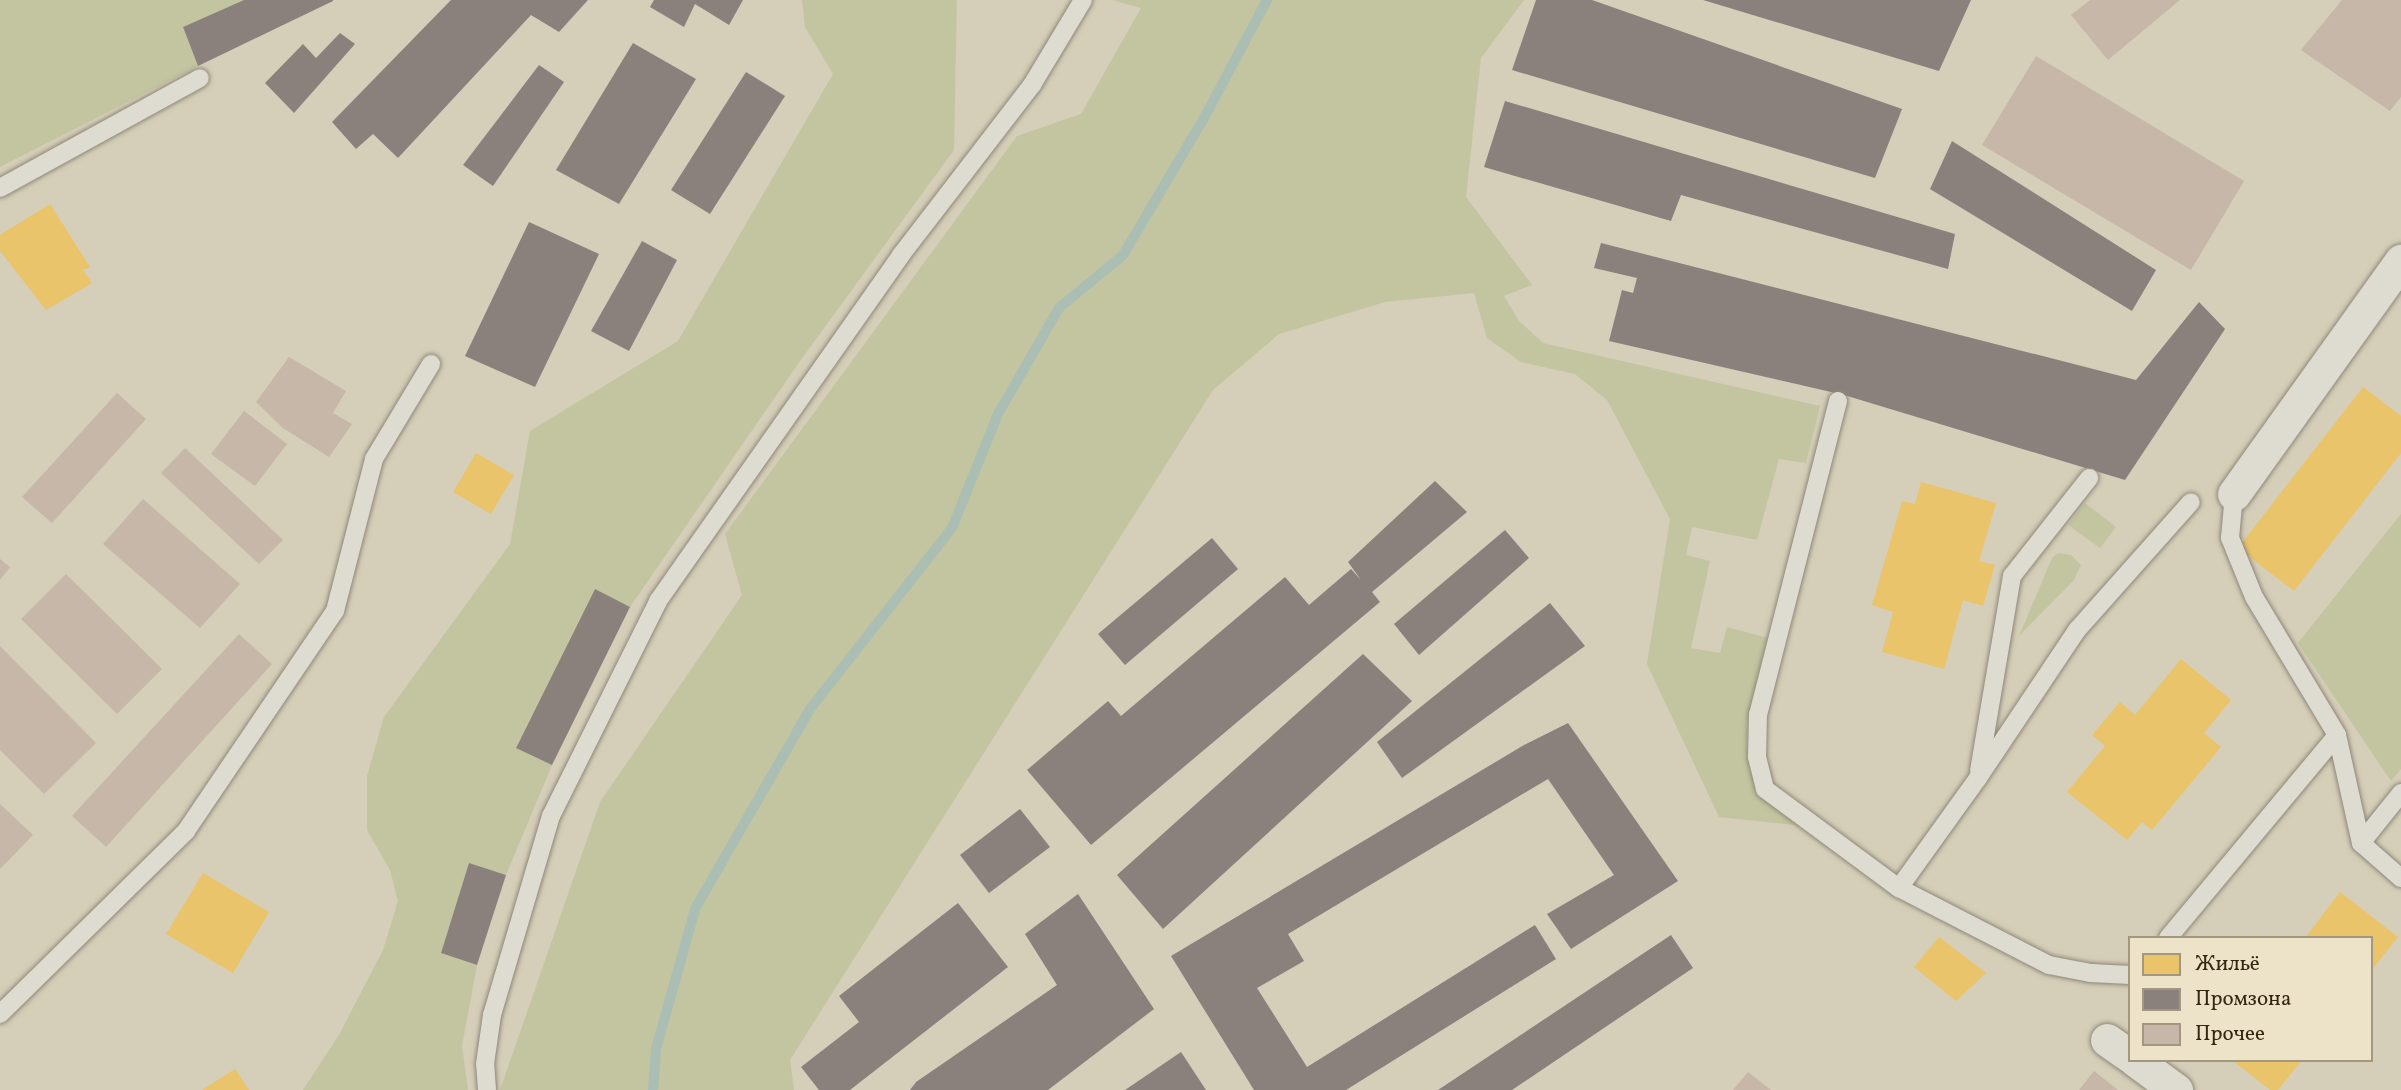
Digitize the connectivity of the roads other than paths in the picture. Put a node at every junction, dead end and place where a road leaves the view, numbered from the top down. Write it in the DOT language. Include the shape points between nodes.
graph roads {
  1 [pos="1083,0"];
  2 [pos="200,78"];
  3 [pos="0,188"];
  4 [pos="2401,261"];
  5 [pos="431,364"];
  6 [pos="1838,401"];
  7 [pos="2090,478"];
  8 [pos="2234,494"];
  9 [pos="2191,502"];
  10 [pos="2337,735"];
  11 [pos="1978,778"];
  12 [pos="2401,793"];
  13 [pos="2361,843"];
  14 [pos="2401,878"];
  15 [pos="1899,888"];
  16 [pos="2170,936"];
  17 [pos="2128,975"];
  18 [pos="0,1014"];
  19 [pos="2138,1062"];
  20 [pos="487,1090"];
  21 [pos="2176,1090"];
  1 -- 20 [label="lane" via="1032,85 901,256 657,601 551,816 492,1015 485,1064"];
  2 -- 3 [label="lane"];
  4 -- 8 [label="street"];
  5 -- 18 [label="lane" via="374,459 335,611 186,831"];
  6 -- 15 [label="lane" via="1758,714 1757,757 1765,789"];
  7 -- 11 [label="lane" via="2012,576"];
  8 -- 10 [label="lane" via="2230,538 2254,597"];
  9 -- 11 [label="lane" via="2077,630"];
  10 -- 13 [label="lane"];
  10 -- 16 [label="lane"];
  11 -- 15 [label="lane"];
  12 -- 13 [label="lane"];
  13 -- 14 [label="lane"];
  15 -- 17 [label="lane" via="2049,965"];
  19 -- 21 [label="street"];
}
